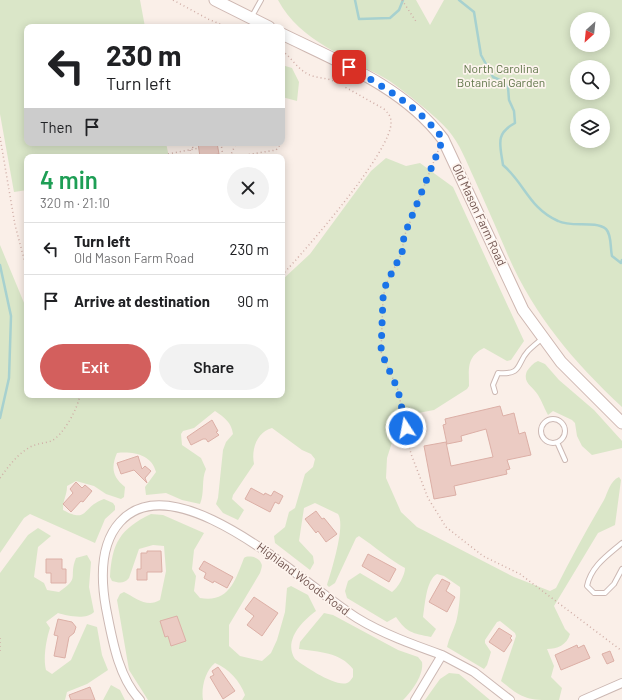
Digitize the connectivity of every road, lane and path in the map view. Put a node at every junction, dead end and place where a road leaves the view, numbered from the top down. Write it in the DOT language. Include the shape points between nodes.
graph roads {
  1 [pos="173,0"];
  2 [pos="215,0"];
  3 [pos="261,0"];
  4 [pos="402,0"];
  5 [pos="251,18"];
  6 [pos="417,22"];
  7 [pos="220,24"];
  8 [pos="263,24"];
  9 [pos="285,36"];
  10 [pos="285,55"];
  11 [pos="336,82"];
  12 [pos="345,87"];
  13 [pos="0,137"];
  14 [pos="443,139"];
  15 [pos="192,146"];
  16 [pos="279,146"];
  17 [pos="199,148"];
  18 [pos="193,149"];
  19 [pos="190,150"];
  20 [pos="168,154"];
  21 [pos="191,154"];
  22 [pos="250,154"];
  23 [pos="24,259"];
  24 [pos="285,272"];
  25 [pos="544,338"];
  26 [pos="495,392"];
  27 [pos="79,398"];
  28 [pos="622,423"];
  29 [pos="557,442"];
  30 [pos="565,460"];
  31 [pos="0,478"];
  32 [pos="622,543"];
  33 [pos="622,569"];
  34 [pos="0,638"];
  35 [pos="622,651"];
  36 [pos="0,653"];
  37 [pos="442,655"];
  38 [pos="622,683"];
  39 [pos="140,700"];
  40 [pos="415,700"];
  41 [pos="510,700"];
  42 [pos="583,700"];
  1 -- 7 [label="path"];
  2 -- 5 [label="street"];
  3 -- 5 [label="lane"];
  4 -- 6 [label="path"];
  5 -- 8 [label="street"];
  9 -- 14 [label="street, Old Mason Farm Road" via="388,89 420,112"];
  10 -- 11 [label="path" via="310,75 329,78"];
  12 -- 24 [label="path" via="384,109 389,113 391,123 378,152 352,191 326,227"];
  13 -- 23 [label="path" via="15,225"];
  14 -- 25 [label="street, Old Mason Farm Road" via="523,310"];
  14 -- 35 [label="path" via="404,236 402,253 386,284 383,298 381,352 398,390 411,454 428,498 446,527 483,556 520,574"];
  15 -- 18 [label="path"];
  16 -- 22 [label="path" via="276,150"];
  17 -- 18 [label="path"];
  18 -- 19 [label="path"];
  19 -- 20 [label="path"];
  19 -- 21 [label="path"];
  25 -- 26 [label="lane" via="527,352 520,366 509,374 498,373 493,385"];
  25 -- 28 [label="street, Old Mason Farm Road" via="561,362"];
  27 -- 31 [label="path" via="74,414 62,431 52,441 28,448"];
  29 -- 29 [label="lane" via="563,438 565,427 557,419 549,419 543,424 541,432 545,439"];
  29 -- 30 [label="lane"];
  32 -- 33 [label="lane" via="596,566 587,586 594,592 605,593 614,584"];
  34 -- 36 [label="path"];
  37 -- 39 [label="street, Highland Woods Road" via="404,641 358,619 285,563 213,520 169,504 144,506 124,517 111,531 105,549 103,591 114,650 133,693"];
  37 -- 40 [label="street"];
  37 -- 41 [label="street, Highland Woods Road" via="474,672"];
  38 -- 42 [label="street"];
}
